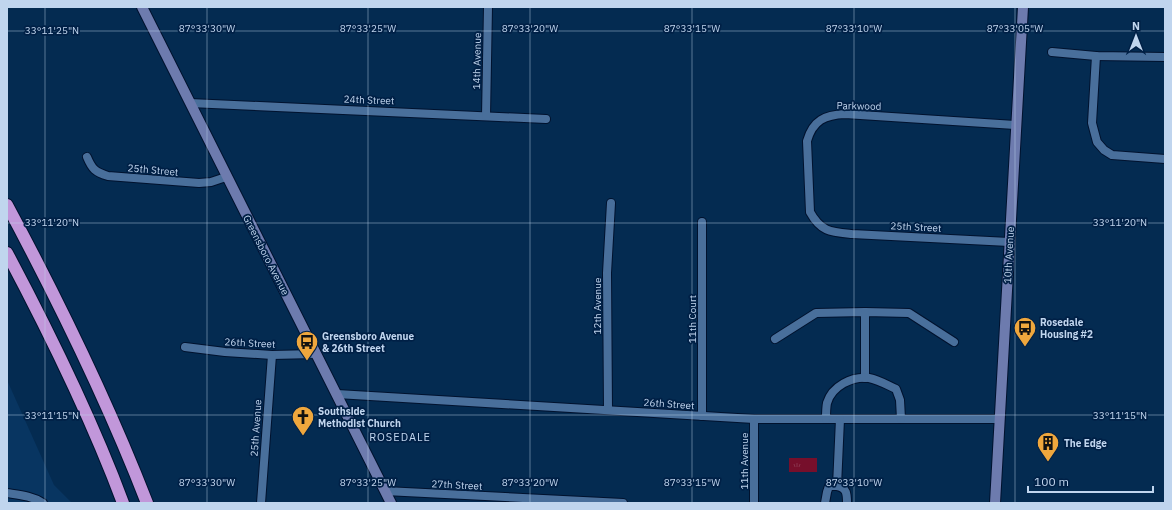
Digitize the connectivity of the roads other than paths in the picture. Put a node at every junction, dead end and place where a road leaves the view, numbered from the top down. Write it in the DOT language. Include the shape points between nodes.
graph roads {
  1 [pos="142,7"];
  2 [pos="488,7"];
  3 [pos="1023,7"];
  4 [pos="1052,52"];
  5 [pos="1096,56"];
  6 [pos="1165,57"];
  7 [pos="190,103"];
  8 [pos="486,116"];
  9 [pos="546,119"];
  10 [pos="1015,125"];
  11 [pos="87,157"];
  12 [pos="1165,159"];
  13 [pos="226,177"];
  14 [pos="611,203"];
  15 [pos="7,205"];
  16 [pos="702,222"];
  17 [pos="823,228"];
  18 [pos="1010,242"];
  19 [pos="7,253"];
  20 [pos="865,312"];
  21 [pos="775,339"];
  22 [pos="954,342"];
  23 [pos="185,347"];
  24 [pos="272,354"];
  25 [pos="315,354"];
  26 [pos="865,378"];
  27 [pos="337,394"];
  28 [pos="608,410"];
  29 [pos="702,416"];
  30 [pos="754,419"];
  31 [pos="826,419"];
  32 [pos="840,419"];
  33 [pos="901,419"];
  34 [pos="999,419"];
  35 [pos="837,486"];
  36 [pos="385,492"];
  37 [pos="7,493"];
  38 [pos="43,503"];
  39 [pos="123,503"];
  40 [pos="146,503"];
  41 [pos="261,503"];
  42 [pos="391,503"];
  43 [pos="623,503"];
  44 [pos="754,503"];
  45 [pos="825,503"];
  46 [pos="847,503"];
  47 [pos="995,503"];
  1 -- 7 [label="main road, Greensboro Avenue"];
  2 -- 8 [label="street, 14th Avenue"];
  3 -- 10 [label="main road, 10th Avenue"];
  4 -- 5 [label="street"];
  5 -- 6 [label="street"];
  5 -- 12 [label="street" via="1092,123 1097,142 1112,155"];
  7 -- 8 [label="street, 24th Street"];
  7 -- 13 [label="main road, Greensboro Avenue"];
  8 -- 9 [label="street, 24th Street"];
  10 -- 17 [label="street, Parkwood" via="845,114 825,117 816,123 807,141 810,212"];
  10 -- 18 [label="main road, 10th Avenue"];
  11 -- 13 [label="street, 25th Street" via="98,173 108,176 199,183"];
  13 -- 25 [label="main road, Greensboro Avenue"];
  14 -- 28 [label="street, 12th Avenue" via="607,273"];
  15 -- 40 [label="highway" via="79,345 124,445"];
  16 -- 29 [label="street, 11th Court"];
  17 -- 18 [label="street, 25th Street" via="832,232 852,234"];
  18 -- 34 [label="main road, 10th Avenue"];
  19 -- 39 [label="highway" via="82,403"];
  20 -- 21 [label="street" via="816,313"];
  20 -- 22 [label="street" via="909,313"];
  20 -- 26 [label="street"];
  23 -- 24 [label="street, 26th Street"];
  24 -- 25 [label="street, 26th Street"];
  24 -- 41 [label="street, 25th Avenue"];
  25 -- 27 [label="main road, Greensboro Avenue"];
  26 -- 31 [label="street" via="854,379 838,386 827,402"];
  26 -- 33 [label="street" via="896,389 900,400"];
  27 -- 28 [label="street, 26th Street"];
  27 -- 36 [label="main road, Greensboro Avenue"];
  28 -- 29 [label="street, 26th Street"];
  29 -- 30 [label="street, 26th Street"];
  30 -- 31 [label="street, 26th Street"];
  30 -- 44 [label="street, 11th Avenue"];
  31 -- 32 [label="street, 26th Street"];
  32 -- 33 [label="street, 26th Street"];
  32 -- 35 [label="street"];
  33 -- 34 [label="street, 26th Street"];
  34 -- 47 [label="main road, 10th Avenue"];
  35 -- 45 [label="street" via="829,486"];
  35 -- 46 [label="street" via="845,489"];
  36 -- 42 [label="main road, Greensboro Avenue"];
  36 -- 43 [label="street, 27th Street"];
  37 -- 38 [label="street" via="26,496"];
}
